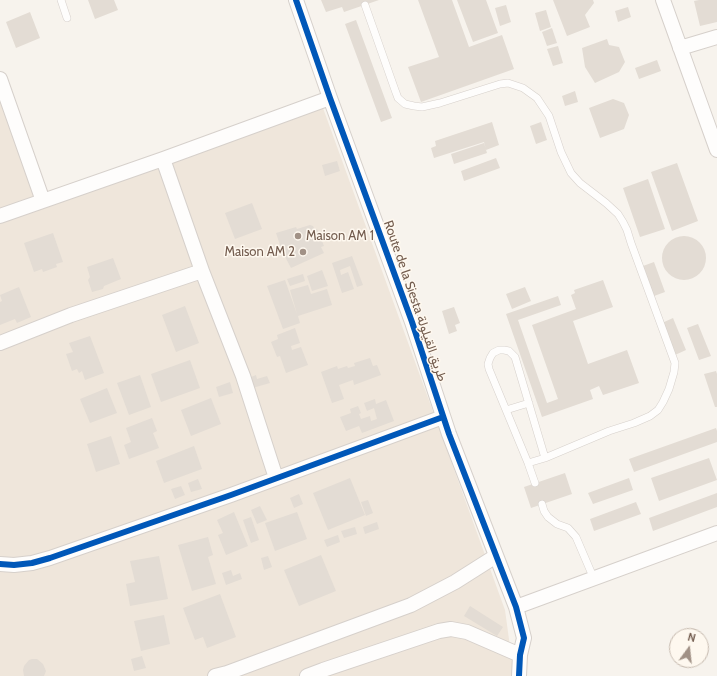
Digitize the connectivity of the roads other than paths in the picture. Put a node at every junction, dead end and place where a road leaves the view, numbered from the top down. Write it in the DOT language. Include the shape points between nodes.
graph roads {
  1 [pos="61,0"];
  2 [pos="296,0"];
  3 [pos="663,0"];
  4 [pos="365,5"];
  5 [pos="68,18"];
  6 [pos="717,38"];
  7 [pos="680,48"];
  8 [pos="0,79"];
  9 [pos="330,98"];
  10 [pos="717,150"];
  11 [pos="163,159"];
  12 [pos="43,201"];
  13 [pos="0,216"];
  14 [pos="202,271"];
  15 [pos="0,343"];
  16 [pos="529,403"];
  17 [pos="506,410"];
  18 [pos="443,417"];
  19 [pos="545,458"];
  20 [pos="528,463"];
  21 [pos="276,478"];
  22 [pos="535,483"];
  23 [pos="542,504"];
  24 [pos="717,534"];
  25 [pos="496,556"];
  26 [pos="0,564"];
  27 [pos="594,579"];
  28 [pos="516,607"];
  29 [pos="520,655"];
  30 [pos="215,676"];
  31 [pos="307,676"];
  32 [pos="519,676"];
  1 -- 5 [label="lane"];
  2 -- 9 [label="street, Route de la Siesta طريق القيلولة"];
  3 -- 7 [label="street"];
  4 -- 19 [label="lane" via="401,101 422,107 500,84 508,83 524,88 537,98 549,116 571,173 618,214 627,230 675,363 669,389 664,402 650,416"];
  6 -- 7 [label="street"];
  7 -- 10 [label="street"];
  8 -- 12 [label="street"];
  9 -- 11 [label="street"];
  9 -- 18 [label="street, Route de la Siesta طريق القيلولة" via="412,322"];
  11 -- 12 [label="street"];
  11 -- 14 [label="street"];
  12 -- 13 [label="street"];
  14 -- 15 [label="street" via="71,315"];
  14 -- 21 [label="street" via="243,376"];
  16 -- 17 [label="lane"];
  16 -- 17 [label="lane" via="515,357 509,351 499,350 493,353 488,364"];
  16 -- 19 [label="lane"];
  17 -- 20 [label="lane"];
  18 -- 21 [label="street"];
  18 -- 25 [label="street, Route de la Siesta طريق القيلولة"];
  19 -- 20 [label="lane"];
  20 -- 22 [label="lane"];
  21 -- 26 [label="street" via="50,558 32,563"];
  23 -- 27 [label="lane" via="548,517 568,528 576,537"];
  24 -- 27 [label="street"];
  25 -- 28 [label="street, Route de la Siesta طريق القيلولة"];
  25 -- 30 [label="street" via="455,582 411,605"];
  27 -- 28 [label="street"];
  28 -- 29 [label="street, Route de la Siesta طريق القيلولة" via="524,638"];
  29 -- 31 [label="street" via="467,632 451,629"];
  29 -- 32 [label="street, Route de la Siesta طريق القيلولة"];
}
